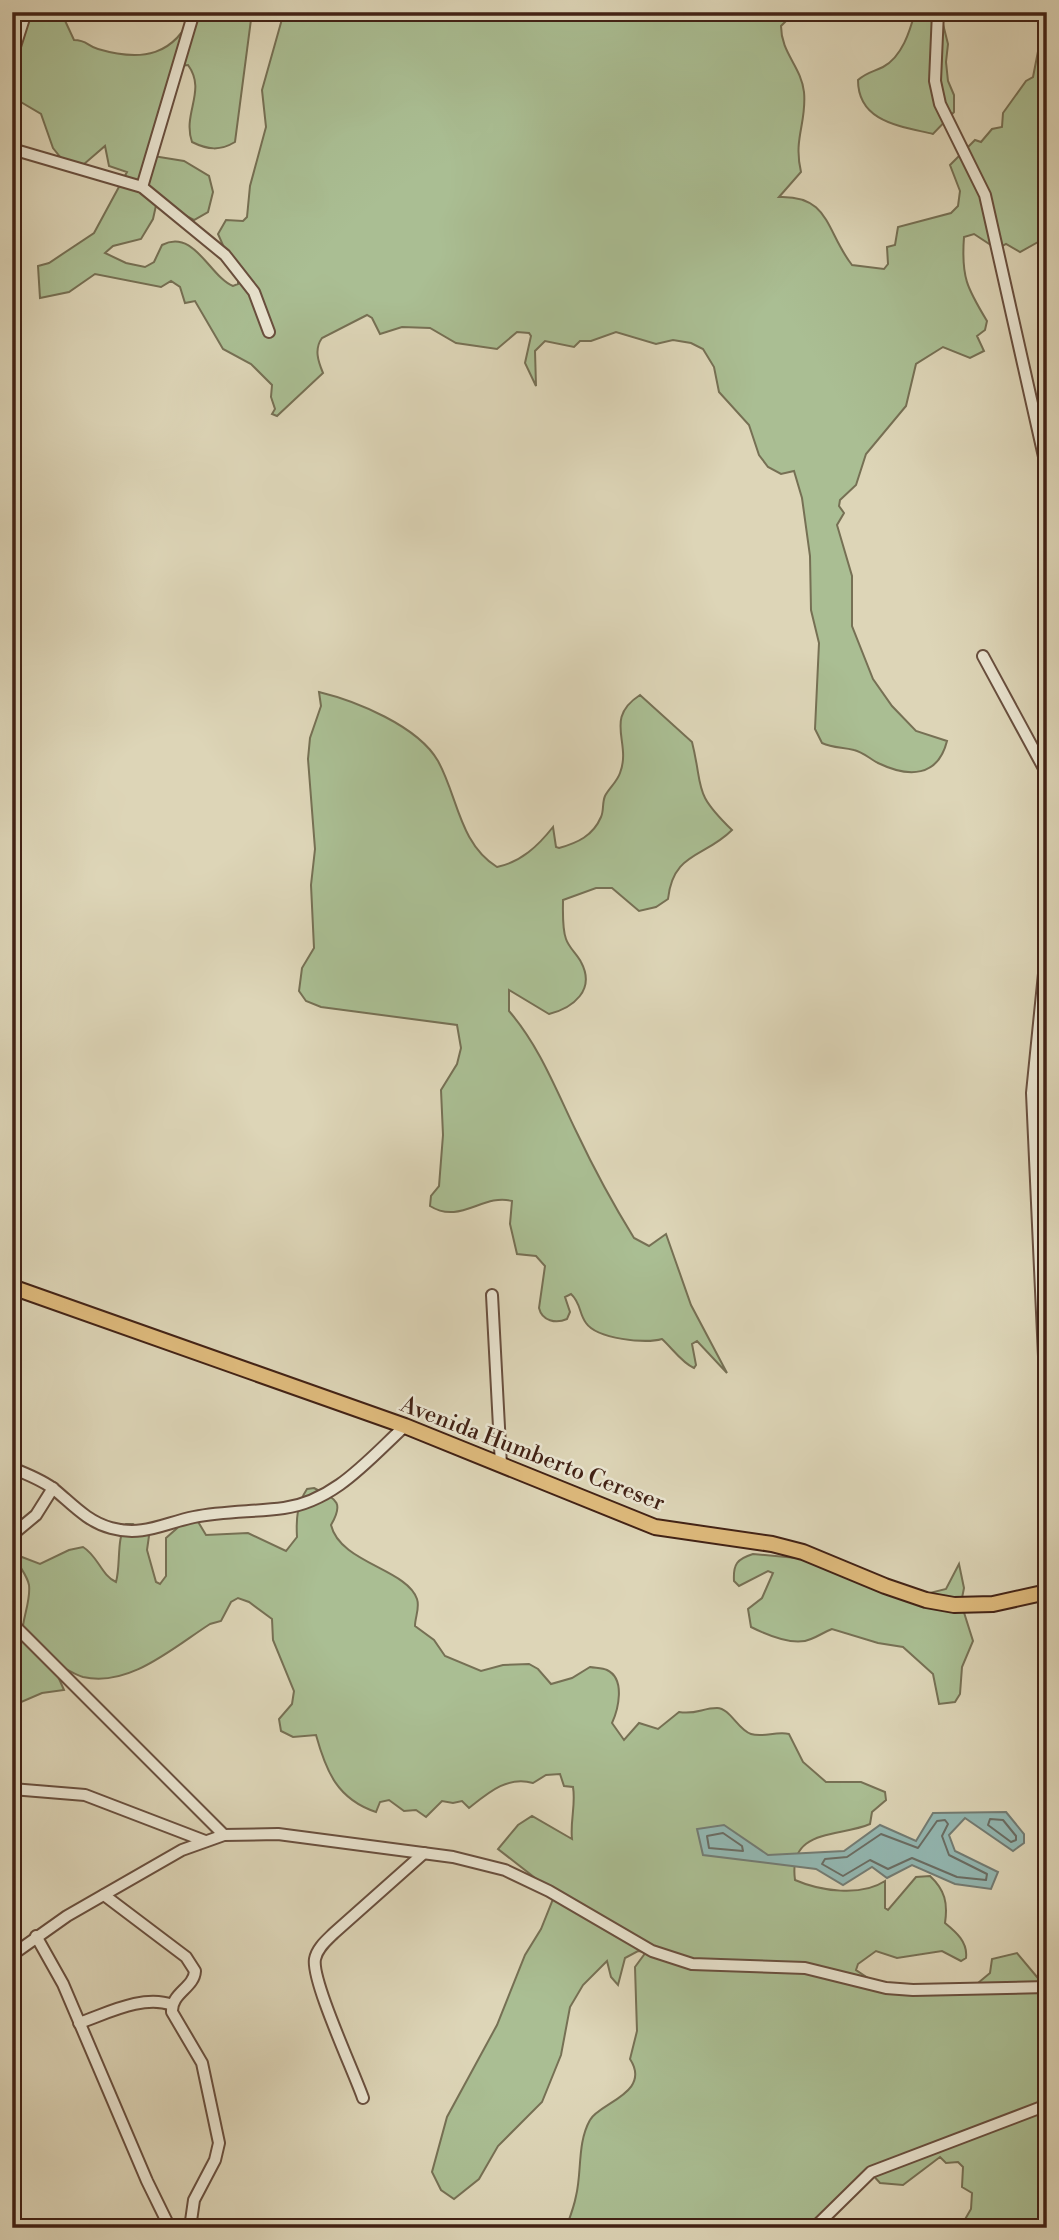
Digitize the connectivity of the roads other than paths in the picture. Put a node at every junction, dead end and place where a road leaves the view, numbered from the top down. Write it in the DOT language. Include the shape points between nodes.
graph roads {
  1 [pos="26,12"];
  2 [pos="194,12"];
  3 [pos="938,12"];
  4 [pos="12,56"];
  5 [pos="12,149"];
  6 [pos="142,187"];
  7 [pos="270,332"];
  8 [pos="1047,470"];
  9 [pos="982,656"];
  10 [pos="1047,774"];
  11 [pos="1047,944"];
  12 [pos="12,1287"];
  13 [pos="492,1295"];
  14 [pos="1046,1339"];
  15 [pos="1047,1422"];
  16 [pos="405,1426"];
  17 [pos="500,1465"];
  18 [pos="12,1468"];
  19 [pos="53,1488"];
  20 [pos="12,1535"];
  21 [pos="1047,1592"];
  22 [pos="12,1622"];
  23 [pos="12,1789"];
  24 [pos="224,1835"];
  25 [pos="205,1841"];
  26 [pos="424,1853"];
  27 [pos="104,1895"];
  28 [pos="36,1936"];
  29 [pos="12,1955"];
  30 [pos="1047,1987"];
  31 [pos="172,2005"];
  32 [pos="79,2023"];
  33 [pos="363,2098"];
  34 [pos="1047,2105"];
  35 [pos="170,2228"];
  36 [pos="190,2228"];
  37 [pos="814,2228"];
  1 -- 4 [label="street"];
  2 -- 6 [label="street"];
  3 -- 8 [label="street" via="935,60 940,104 985,195"];
  5 -- 6 [label="street"];
  6 -- 7 [label="street" via="225,255 254,292"];
  9 -- 10 [label="street"];
  11 -- 14 [label="street" via="1032,1093"];
  12 -- 16 [label="main road, Avenida Humberto Cereser"];
  13 -- 17 [label="street"];
  14 -- 15 [label="street"];
  16 -- 17 [label="main road, Avenida Humberto Cereser"];
  16 -- 19 [label="street" via="331,1493 285,1508 212,1514 153,1530 126,1531 95,1521"];
  17 -- 21 [label="main road, Avenida Humberto Cereser" via="636,1521 803,1552 926,1600 993,1604"];
  18 -- 19 [label="street"];
  19 -- 20 [label="street" via="36,1515"];
  22 -- 24 [label="street"];
  23 -- 25 [label="street" via="85,1795"];
  24 -- 25 [label="street"];
  24 -- 26 [label="street" via="304,1835"];
  25 -- 27 [label="street"];
  26 -- 30 [label="street" via="480,1863 528,1880 630,1939 692,1964 805,1968 913,1990"];
  26 -- 33 [label="street" via="343,1924 314,1962"];
  27 -- 28 [label="street"];
  27 -- 31 [label="street" via="192,1964 195,1976"];
  28 -- 29 [label="street"];
  28 -- 32 [label="street"];
  31 -- 32 [label="street" via="139,2003"];
  31 -- 36 [label="street" via="175,2019 202,2063 219,2143 215,2161 194,2200"];
  32 -- 35 [label="street"];
  34 -- 37 [label="street" via="871,2172"];
}
